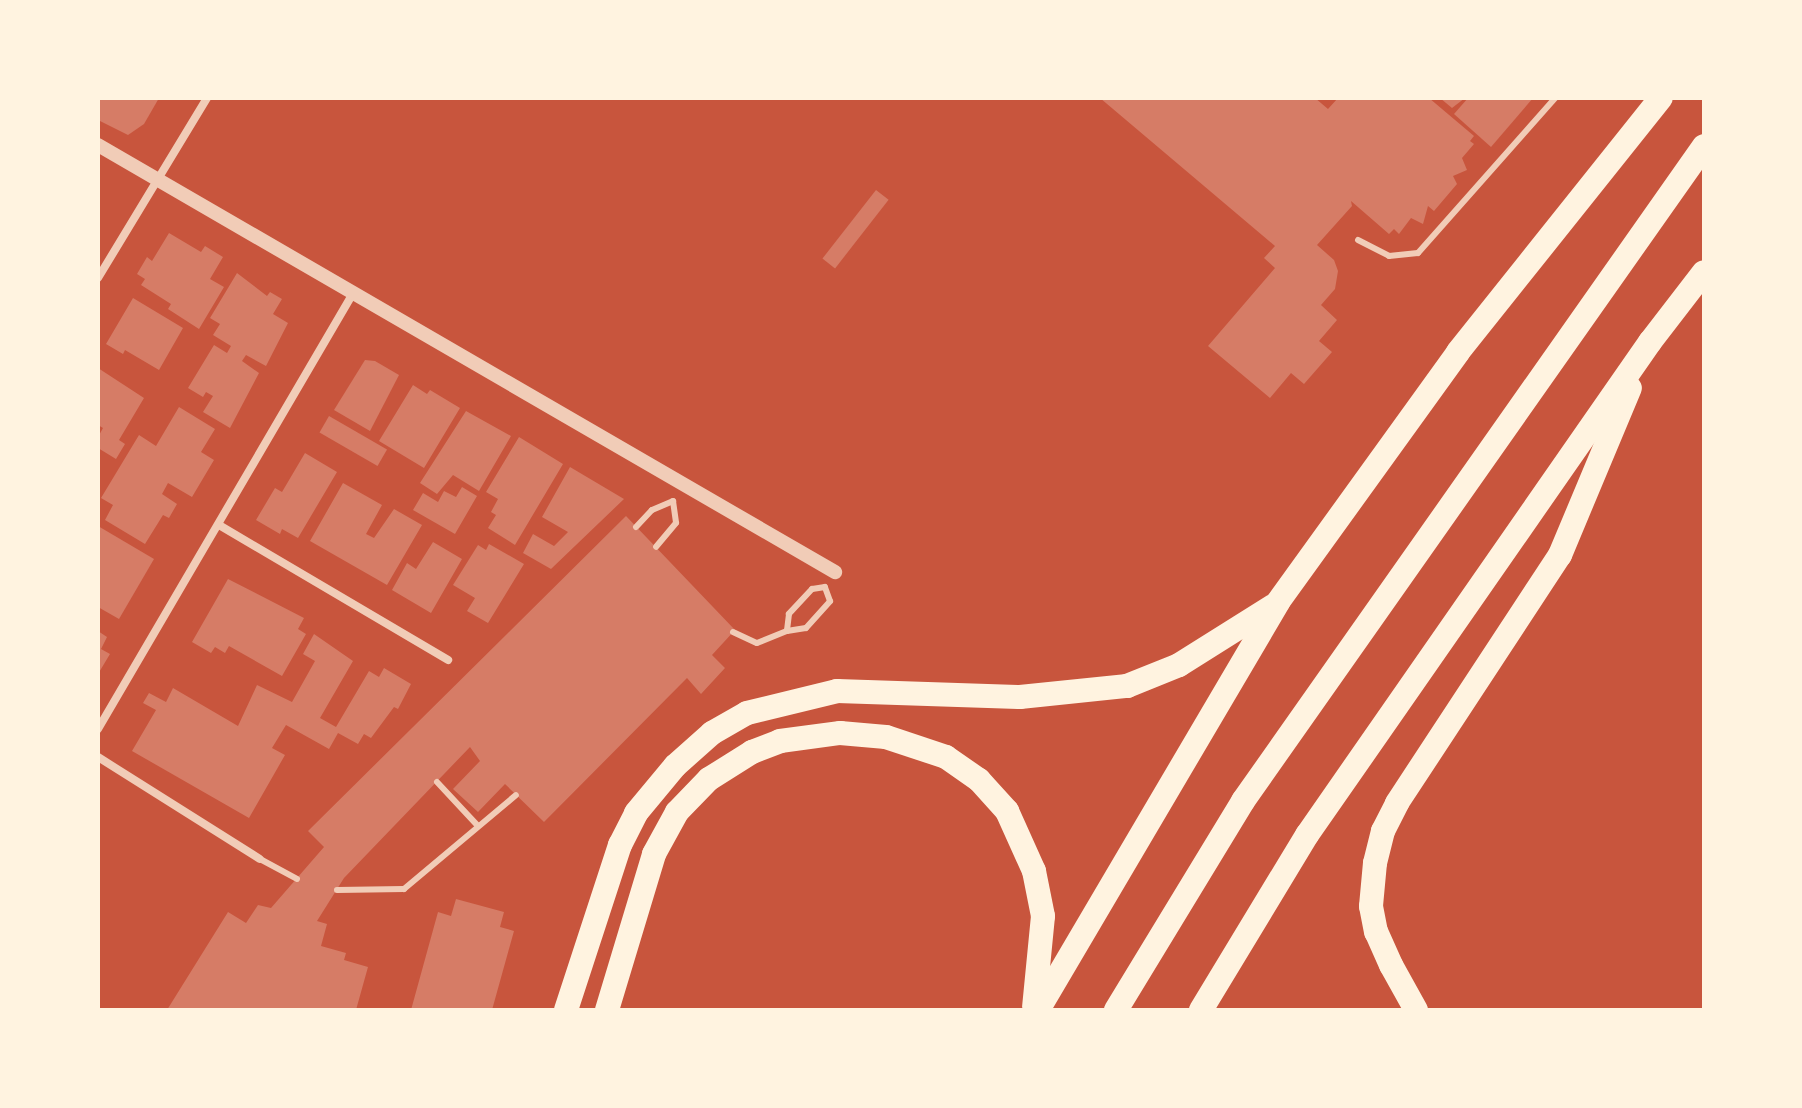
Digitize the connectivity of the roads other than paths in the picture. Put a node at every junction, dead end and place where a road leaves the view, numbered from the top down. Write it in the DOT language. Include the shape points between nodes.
graph roads {
  1 [pos="207,98"];
  2 [pos="1555,98"];
  3 [pos="1661,98"];
  4 [pos="98,145"];
  5 [pos="1704,146"];
  6 [pos="157,178"];
  7 [pos="1358,240"];
  8 [pos="1704,272"];
  9 [pos="98,278"];
  10 [pos="352,295"];
  11 [pos="1650,342"];
  12 [pos="684,485"];
  13 [pos="673,501"];
  14 [pos="219,525"];
  15 [pos="636,527"];
  16 [pos="656,547"];
  17 [pos="835,572"];
  18 [pos="825,587"];
  19 [pos="1278,602"];
  20 [pos="787,631"];
  21 [pos="733,632"];
  22 [pos="448,660"];
  23 [pos="98,729"];
  24 [pos="98,757"];
  25 [pos="437,782"];
  26 [pos="516,795"];
  27 [pos="478,826"];
  28 [pos="260,859"];
  29 [pos="297,879"];
  30 [pos="337,890"];
  31 [pos="566,1010"];
  32 [pos="607,1010"];
  33 [pos="1036,1010"];
  34 [pos="1116,1010"];
  35 [pos="1201,1010"];
  36 [pos="1416,1010"];
  1 -- 6 [label="street"];
  2 -- 7 [label="lane" via="1418,253 1389,256"];
  3 -- 19 [label="highway" via="1458,352"];
  4 -- 6 [label="street"];
  5 -- 34 [label="highway" via="1243,801"];
  6 -- 9 [label="street"];
  6 -- 10 [label="street"];
  8 -- 11 [label="highway"];
  10 -- 12 [label="street"];
  10 -- 14 [label="street"];
  11 -- 35 [label="highway" via="1307,835"];
  11 -- 36 [label="highway" via="1560,555 1383,831 1371,906 1386,954"];
  12 -- 13 [label="lane"];
  12 -- 17 [label="street"];
  13 -- 15 [label="lane" via="652,510"];
  13 -- 16 [label="lane" via="676,523"];
  14 -- 22 [label="street"];
  14 -- 23 [label="street"];
  17 -- 18 [label="lane"];
  18 -- 20 [label="lane" via="812,589 789,614"];
  18 -- 20 [label="lane" via="830,601 806,628"];
  19 -- 31 [label="highway" via="1179,665 1127,686 1020,697 837,691 747,713 712,733 675,766 636,813 620,845"];
  19 -- 33 [label="highway"];
  20 -- 21 [label="lane" via="757,643"];
  24 -- 28 [label="street"];
  25 -- 27 [label="lane"];
  26 -- 27 [label="lane"];
  27 -- 30 [label="lane" via="404,889"];
  28 -- 29 [label="lane"];
  32 -- 33 [label="highway" via="654,854 677,812 709,779 752,752 780,741 840,733 886,737 946,757 979,780 1007,811 1034,871 1043,916"];
}
